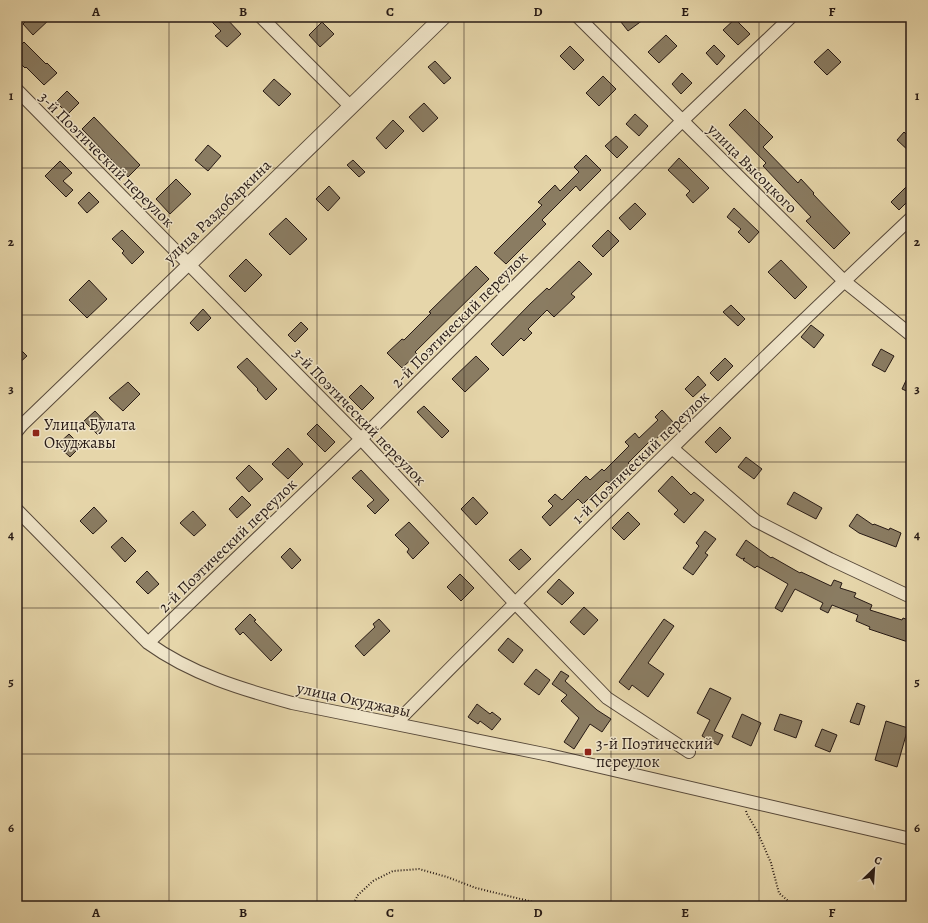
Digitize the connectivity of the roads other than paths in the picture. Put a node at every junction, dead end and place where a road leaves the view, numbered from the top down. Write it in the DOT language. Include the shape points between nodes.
graph roads {
  1 [pos="260,17"];
  2 [pos="443,17"];
  3 [pos="578,17"];
  4 [pos="791,17"];
  5 [pos="17,90"];
  6 [pos="350,106"];
  7 [pos="682,120"];
  8 [pos="911,218"];
  9 [pos="189,264"];
  10 [pos="844,282"];
  11 [pos="911,335"];
  12 [pos="19,425"];
  13 [pos="361,439"];
  14 [pos="672,448"];
  15 [pos="17,510"];
  16 [pos="911,597"];
  17 [pos="515,603"];
  18 [pos="148,643"];
  19 [pos="396,723"];
  20 [pos="689,752"];
  21 [pos="911,839"];
  1 -- 6 [label="street"];
  2 -- 6 [label="street, улица Раздобаркина"];
  3 -- 7 [label="street, улица Высоцкого"];
  4 -- 7 [label="street, 2-й Поэтический переулок"];
  5 -- 9 [label="street, 3-й Поэтический переулок"];
  6 -- 9 [label="street, улица Раздобаркина"];
  7 -- 10 [label="street, улица Высоцкого"];
  7 -- 13 [label="street, 2-й Поэтический переулок"];
  8 -- 10 [label="street, 1-й Поэтический переулок"];
  9 -- 12 [label="street, улица Раздобаркина"];
  9 -- 13 [label="street, 3-й Поэтический переулок"];
  10 -- 11 [label="street, улица Высоцкого"];
  10 -- 14 [label="street, 1-й Поэтический переулок"];
  13 -- 17 [label="street, 3-й Поэтический переулок"];
  13 -- 18 [label="street, 2-й Поэтический переулок"];
  14 -- 16 [label="street" via="756,521 830,560"];
  14 -- 17 [label="street, 1-й Поэтический переулок"];
  15 -- 18 [label="street, улица Окуджавы"];
  17 -- 19 [label="street, 1-й Поэтический переулок"];
  17 -- 20 [label="street, 3-й Поэтический переулок" via="607,698"];
  18 -- 19 [label="street, улица Окуджавы" via="185,666 252,692 292,703"];
  19 -- 21 [label="street, улица Окуджавы" via="549,755"];
}
